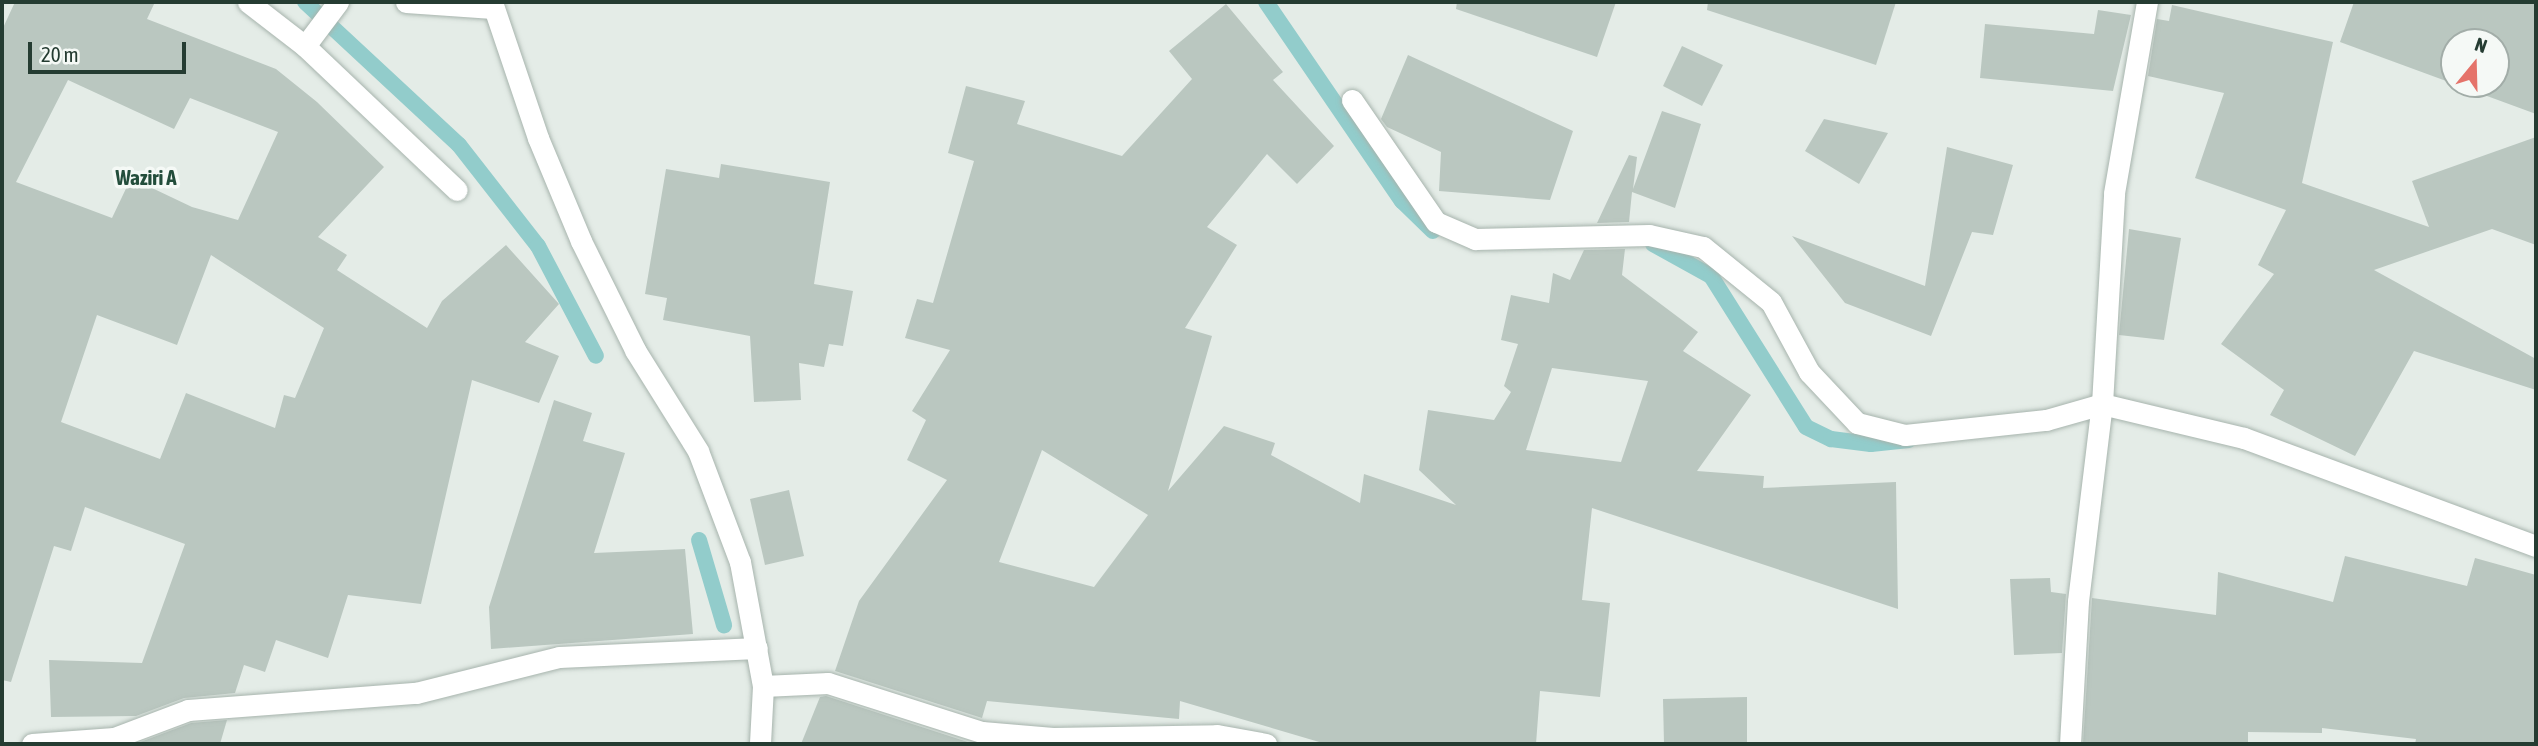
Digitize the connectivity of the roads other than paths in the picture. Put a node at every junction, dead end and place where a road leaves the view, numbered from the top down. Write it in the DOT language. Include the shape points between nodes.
graph roads {
  1 [pos="248,2"];
  2 [pos="338,2"];
  3 [pos="406,2"];
  4 [pos="2147,2"];
  5 [pos="493,5"];
  6 [pos="305,46"];
  7 [pos="1352,100"];
  8 [pos="457,190"];
  9 [pos="2102,404"];
  10 [pos="2536,546"];
  11 [pos="757,648"];
  12 [pos="763,686"];
  13 [pos="1217,740"];
  14 [pos="114,741"];
  15 [pos="32,744"];
  16 [pos="760,744"];
  17 [pos="1266,744"];
  18 [pos="2070,744"];
  1 -- 6 [label="street"];
  2 -- 6 [label="street"];
  3 -- 5 [label="street"];
  4 -- 9 [label="street" via="2114,193"];
  5 -- 11 [label="street" via="538,138 581,241 635,350 698,451 740,562"];
  6 -- 8 [label="street"];
  7 -- 9 [label="street" via="1436,222 1475,239 1649,235 1703,247 1772,302 1809,372 1857,423 1905,435 2046,420"];
  9 -- 10 [label="street" via="2244,438"];
  9 -- 18 [label="street" via="2078,601"];
  11 -- 12 [label="street"];
  11 -- 14 [label="street" via="559,657 415,693 188,710"];
  12 -- 13 [label="street" via="828,683 982,732 1053,738"];
  12 -- 16 [label="street"];
  13 -- 17 [label="street"];
  14 -- 15 [label="street"];
}
